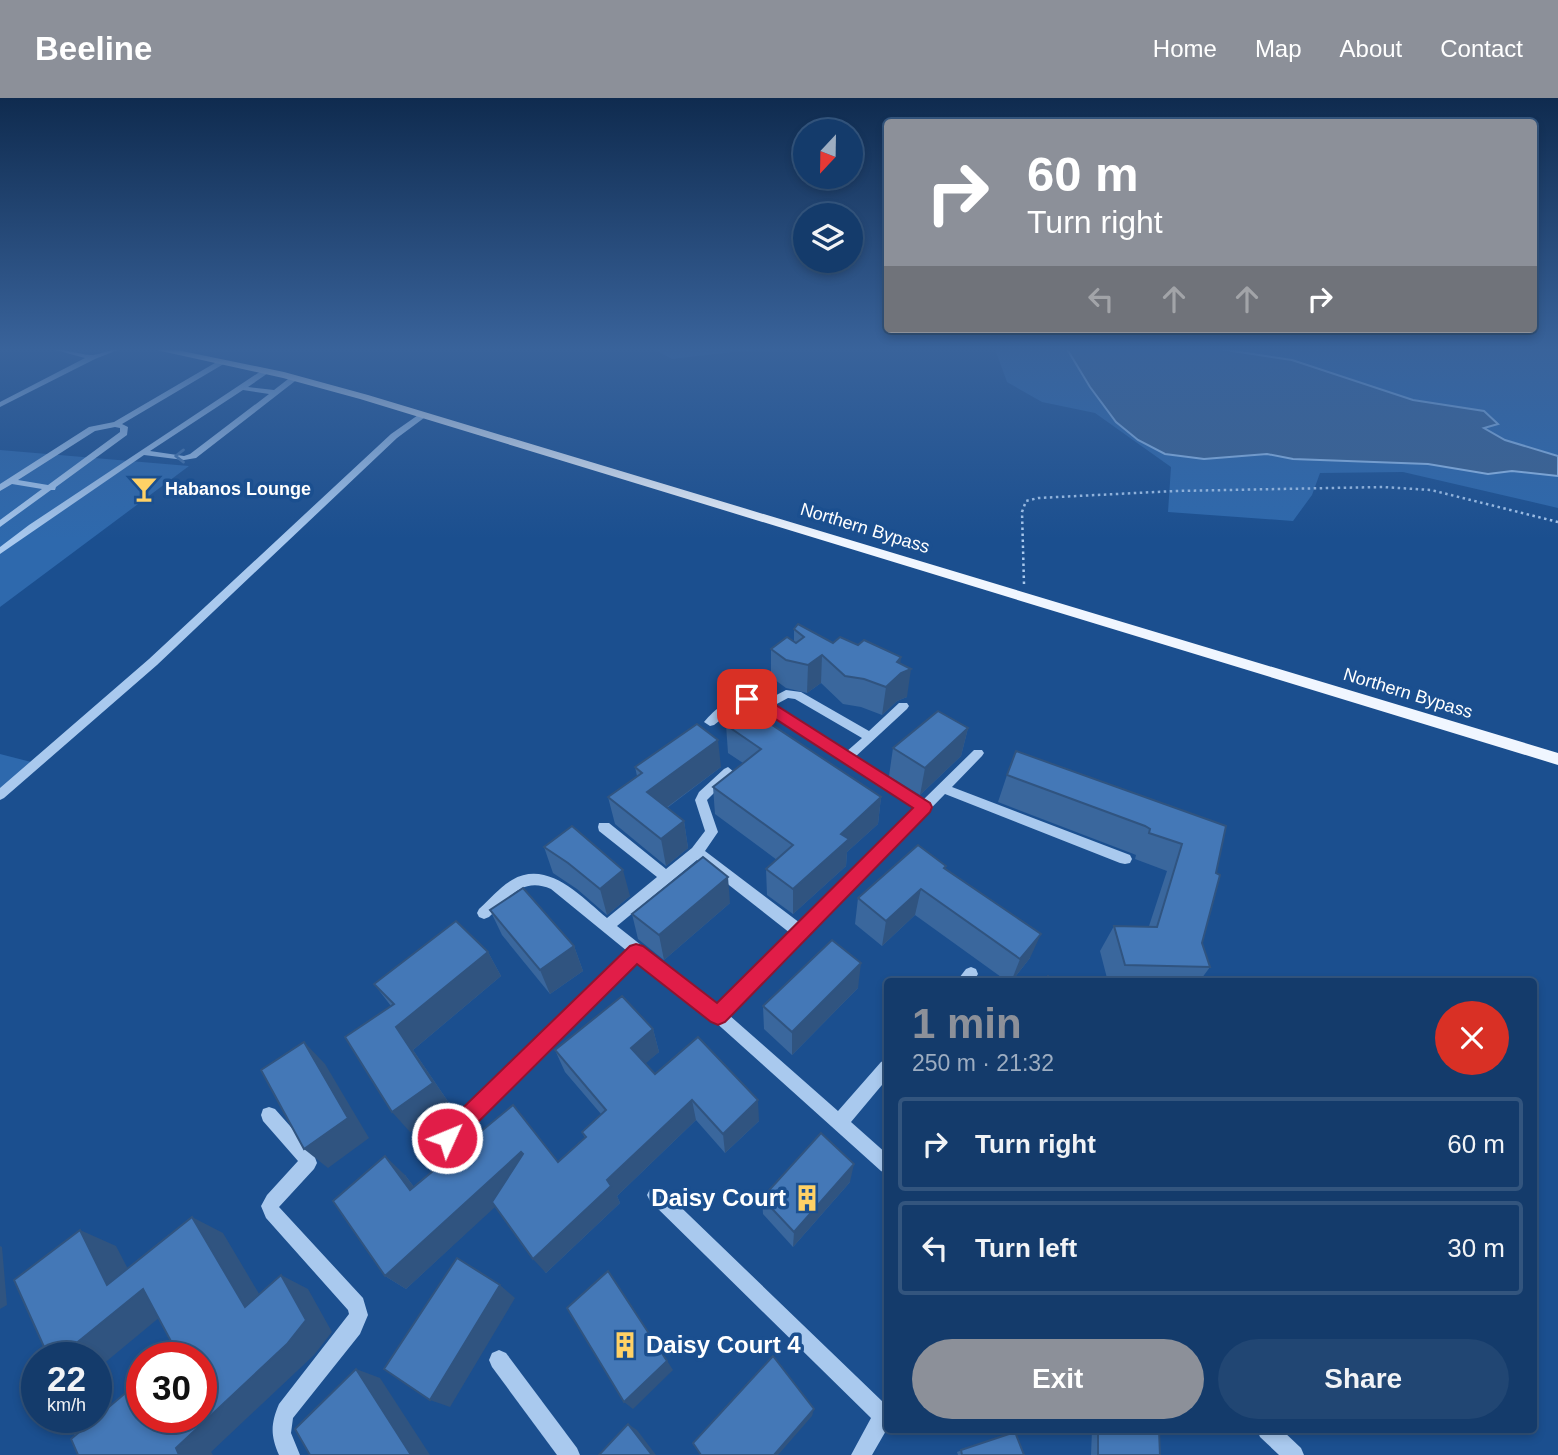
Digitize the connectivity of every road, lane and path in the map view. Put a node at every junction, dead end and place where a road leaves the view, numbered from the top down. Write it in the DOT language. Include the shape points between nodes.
graph roads {
  1 [pos="136,412"];
  2 [pos="205,412"];
  3 [pos="251,412"];
  4 [pos="415,412"];
  5 [pos="424,415"];
  6 [pos="116,424"];
  7 [pos="144,453"];
  8 [pos="13,482"];
  9 [pos="0,488"];
  10 [pos="52,488"];
  11 [pos="1558,522"];
  12 [pos="0,524"];
  13 [pos="0,551"];
  14 [pos="1025,597"];
  15 [pos="765,706"];
  16 [pos="903,706"];
  17 [pos="710,722"];
  18 [pos="870,737"];
  19 [pos="978,753"];
  20 [pos="846,758"];
  21 [pos="1558,758"];
  22 [pos="728,772"];
  23 [pos="942,788"];
  24 [pos="0,794"];
  25 [pos="924,807"];
  26 [pos="604,827"];
  27 [pos="696,852"];
  28 [pos="1125,859"];
  29 [pos="664,876"];
  30 [pos="484,913"];
  31 [pos="606,927"];
  32 [pos="799,931"];
  33 [pos="636,952"];
  34 [pos="718,1015"];
  35 [pos="884,1070"];
  36 [pos="269,1115"];
  37 [pos="839,1123"];
  38 [pos="447,1138"];
  39 [pos="884,1162"];
  40 [pos="656,1195"];
  41 [pos="499,1360"];
  42 [pos="884,1412"];
  43 [pos="884,1417"];
  44 [pos="85,1433"];
  45 [pos="1270,1433"];
  46 [pos="98,1455"];
  47 [pos="290,1455"];
  48 [pos="570,1455"];
  49 [pos="861,1455"];
  50 [pos="1294,1455"];
  1 -- 6 [label="street"];
  2 -- 7 [label="street"];
  3 -- 7 [label="street, one-way" via="193,456"];
  4 -- 5 [label="main road, Northern Bypass"];
  5 -- 14 [label="main road, Northern Bypass"];
  5 -- 24 [label="street" via="394,436 153,662"];
  6 -- 8 [label="lane" via="92,429"];
  6 -- 10 [label="street" via="124,427 124,433"];
  7 -- 13 [label="street" via="65,502"];
  8 -- 9 [label="lane"];
  8 -- 10 [label="street"];
  10 -- 12 [label="street"];
  11 -- 14 [label="path" via="1431,490 1383,487 1038,499 1026,501 1022,512"];
  14 -- 21 [label="main road, Northern Bypass"];
  15 -- 17 [label="street" via="755,699 737,701"];
  15 -- 18 [label="street" via="786,694 797,695"];
  15 -- 20 [label="street"];
  16 -- 18 [label="street"];
  18 -- 20 [label="street"];
  19 -- 23 [label="street"];
  20 -- 25 [label="street"];
  22 -- 27 [label="street" via="701,800 712,832"];
  23 -- 25 [label="street"];
  23 -- 28 [label="street"];
  25 -- 32 [label="street"];
  26 -- 29 [label="street"];
  27 -- 29 [label="street"];
  27 -- 32 [label="street"];
  29 -- 31 [label="street"];
  30 -- 31 [label="street" via="524,879 540,877"];
  31 -- 33 [label="street"];
  32 -- 34 [label="street"];
  33 -- 34 [label="street"];
  33 -- 38 [label="street"];
  34 -- 37 [label="street"];
  35 -- 37 [label="street"];
  36 -- 47 [label="street" via="308,1163 273,1201 272,1212 356,1305 359,1315 286,1411 280,1425 282,1443"];
  37 -- 39 [label="street"];
  40 -- 42 [label="street"];
  41 -- 48 [label="street"];
  43 -- 49 [label="street"];
  44 -- 46 [label="street"];
  45 -- 50 [label="street"];
}
